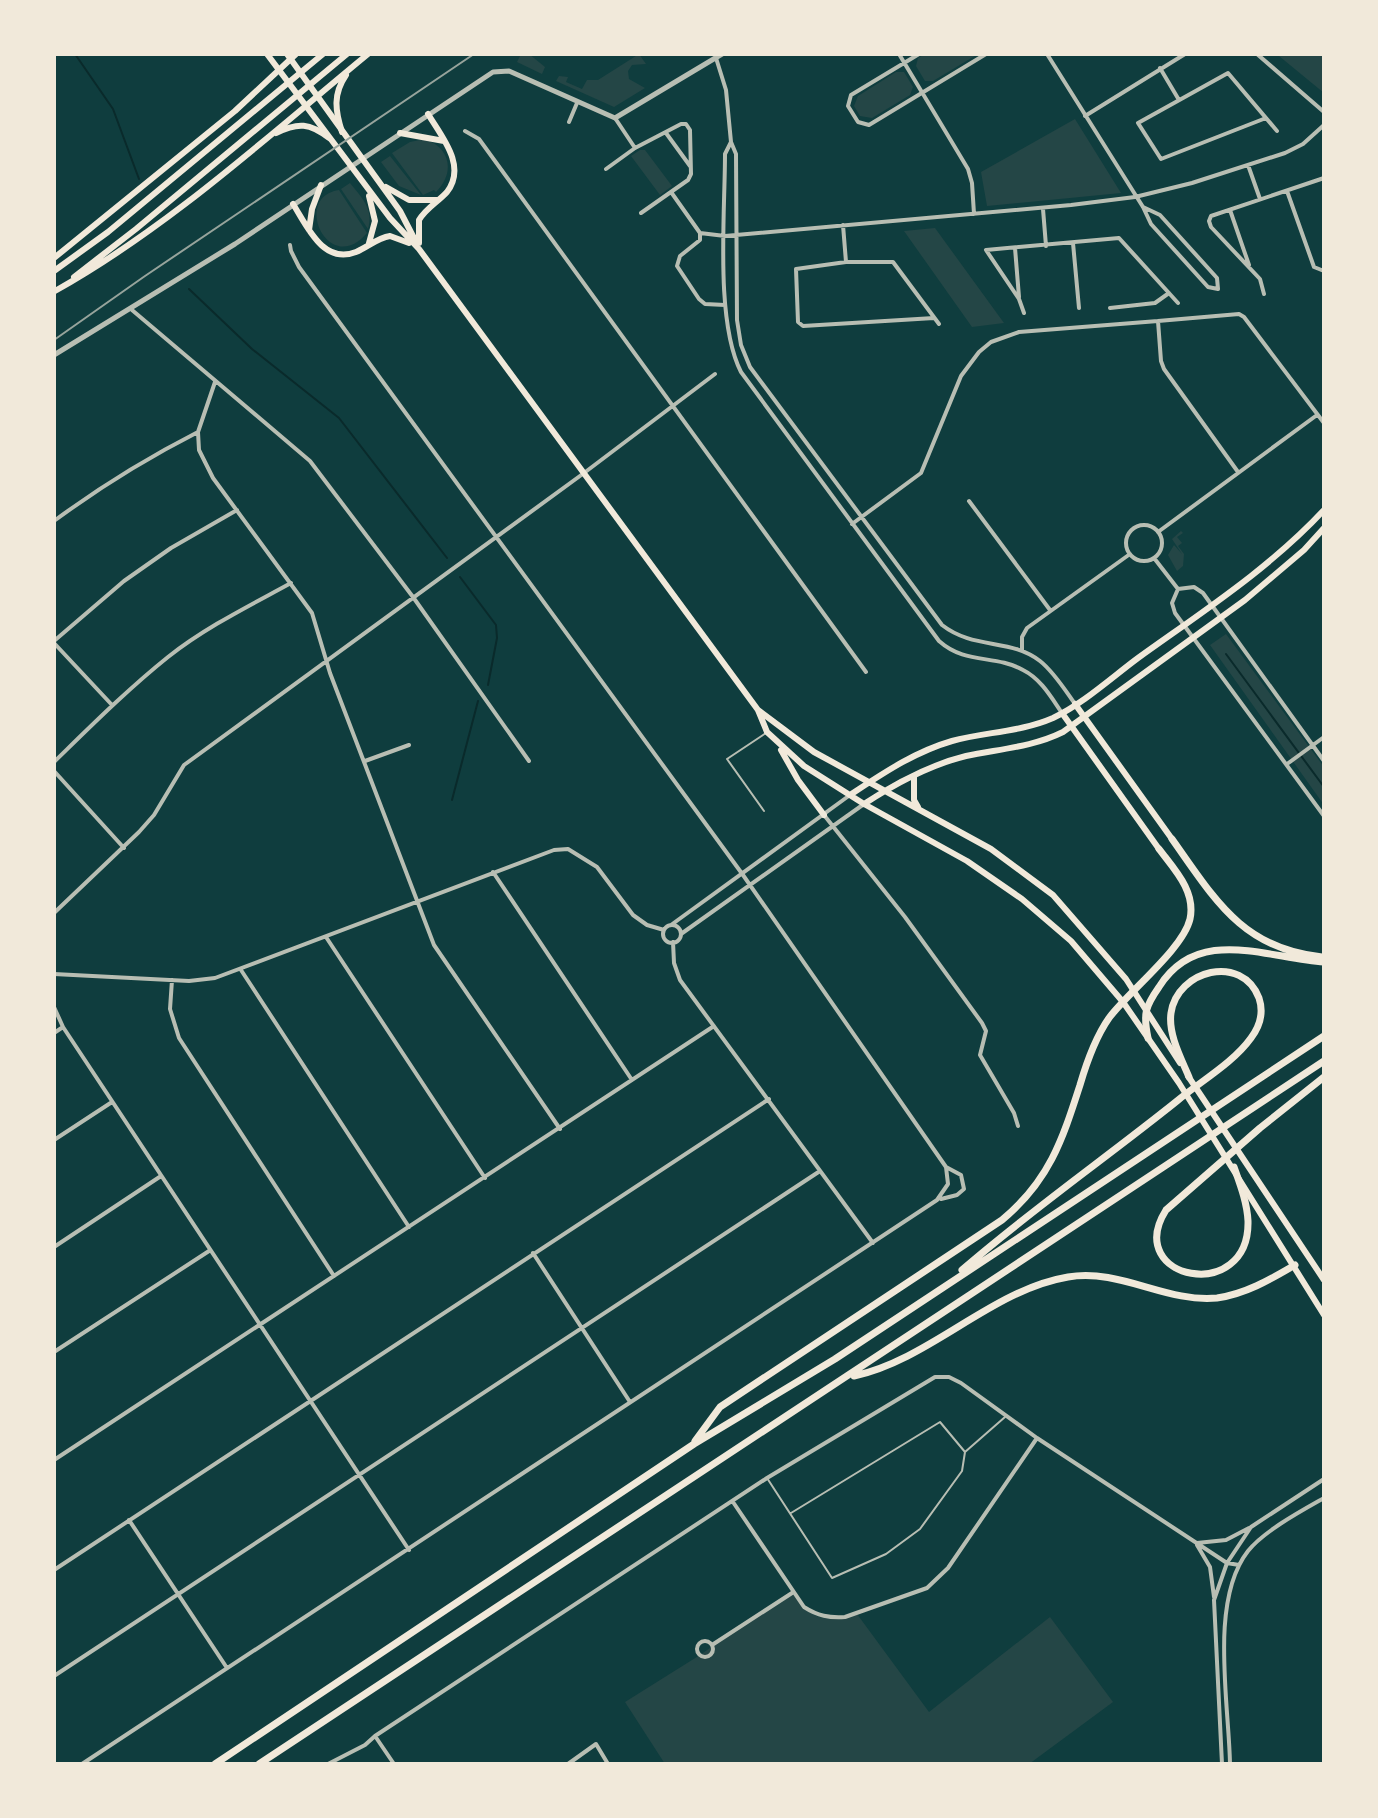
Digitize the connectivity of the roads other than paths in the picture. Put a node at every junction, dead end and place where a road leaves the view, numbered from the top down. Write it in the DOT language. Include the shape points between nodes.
graph roads {
  1 [pos="267,54"];
  2 [pos="323,54"];
  3 [pos="347,54"];
  4 [pos="368,54"];
  5 [pos="899,54"];
  6 [pos="919,54"];
  7 [pos="986,54"];
  8 [pos="1047,54"];
  9 [pos="1185,54"];
  10 [pos="1257,54"];
  11 [pos="292,55"];
  12 [pos="717,55"];
  13 [pos="904,63"];
  14 [pos="350,68"];
  15 [pos="1160,68"];
  16 [pos="279,69"];
  17 [pos="316,93"];
  18 [pos="922,93"];
  19 [pos="1179,100"];
  20 [pos="577,103"];
  21 [pos="303,104"];
  22 [pos="1324,112"];
  23 [pos="428,114"];
  24 [pos="1085,116"];
  25 [pos="615,118"];
  26 [pos="1266,118"];
  27 [pos="569,122"];
  28 [pos="1324,125"];
  29 [pos="465,131"];
  30 [pos="1277,131"];
  31 [pos="342,132"];
  32 [pos="400,133"];
  33 [pos="666,133"];
  34 [pos="266,138"];
  35 [pos="329,138"];
  36 [pos="444,141"];
  37 [pos="731,142"];
  38 [pos="635,148"];
  39 [pos="1248,165"];
  40 [pos="691,167"];
  41 [pos="606,169"];
  42 [pos="375,176"];
  43 [pos="1324,178"];
  44 [pos="321,185"];
  45 [pos="365,186"];
  46 [pos="1287,191"];
  47 [pos="671,192"];
  48 [pos="1135,197"];
  49 [pos="1260,199"];
  50 [pos="438,200"];
  51 [pos="293,204"];
  52 [pos="1143,207"];
  53 [pos="1043,208"];
  54 [pos="1230,209"];
  55 [pos="641,213"];
  56 [pos="974,214"];
  57 [pos="843,225"];
  58 [pos="309,230"];
  59 [pos="700,233"];
  60 [pos="735,235"];
  61 [pos="725,236"];
  62 [pos="1073,243"];
  63 [pos="290,245"];
  64 [pos="368,246"];
  65 [pos="1046,246"];
  66 [pos="1015,248"];
  67 [pos="419,249"];
  68 [pos="54,258"];
  69 [pos="846,262"];
  70 [pos="1250,268"];
  71 [pos="54,271"];
  72 [pos="1322,271"];
  73 [pos="54,292"];
  74 [pos="1169,293"];
  75 [pos="1264,294"];
  76 [pos="1019,299"];
  77 [pos="1178,303"];
  78 [pos="725,305"];
  79 [pos="1079,308"];
  80 [pos="1110,308"];
  81 [pos="132,310"];
  82 [pos="1024,313"];
  83 [pos="934,318"];
  84 [pos="1158,321"];
  85 [pos="939,324"];
  86 [pos="54,355"];
  87 [pos="715,374"];
  88 [pos="215,382"];
  89 [pos="672,406"];
  90 [pos="1317,415"];
  91 [pos="1324,423"];
  92 [pos="198,432"];
  93 [pos="1238,472"];
  94 [pos="584,473"];
  95 [pos="969,501"];
  96 [pos="237,510"];
  97 [pos="1324,510"];
  98 [pos="861,517"];
  99 [pos="54,521"];
  100 [pos="852,524"];
  101 [pos="1324,528"];
  102 [pos="1158,532"];
  103 [pos="494,537"];
  104 [pos="1130,554"];
  105 [pos="1154,558"];
  106 [pos="291,583"];
  107 [pos="1178,589"];
  108 [pos="413,597"];
  109 [pos="1212,605"];
  110 [pos="1050,610"];
  111 [pos="1220,618"];
  112 [pos="1183,625"];
  113 [pos="1193,638"];
  114 [pos="54,642"];
  115 [pos="1022,651"];
  116 [pos="327,660"];
  117 [pos="866,672"];
  118 [pos="1075,704"];
  119 [pos="112,705"];
  120 [pos="758,710"];
  121 [pos="1062,713"];
  122 [pos="1085,717"];
  123 [pos="1071,727"];
  124 [pos="767,732"];
  125 [pos="1324,737"];
  126 [pos="777,744"];
  127 [pos="409,745"];
  128 [pos="1313,745"];
  129 [pos="365,761"];
  130 [pos="529,761"];
  131 [pos="1324,761"];
  132 [pos="54,762"];
  133 [pos="1287,765"];
  134 [pos="54,771"];
  135 [pos="916,774"];
  136 [pos="868,783"];
  137 [pos="884,791"];
  138 [pos="850,795"];
  139 [pos="864,804"];
  140 [pos="920,810"];
  141 [pos="764,811"];
  142 [pos="824,815"];
  143 [pos="1324,816"];
  144 [pos="832,827"];
  145 [pos="1172,839"];
  146 [pos="124,848"];
  147 [pos="1159,849"];
  148 [pos="493,872"];
  149 [pos="743,875"];
  150 [pos="750,885"];
  151 [pos="418,900"];
  152 [pos="54,913"];
  153 [pos="671,925"];
  154 [pos="664,930"];
  155 [pos="681,934"];
  156 [pos="326,937"];
  157 [pos="673,942"];
  158 [pos="1324,960"];
  159 [pos="241,970"];
  160 [pos="54,974"];
  161 [pos="172,980"];
  162 [pos="1133,990"];
  163 [pos="1123,1002"];
  164 [pos="54,1007"];
  165 [pos="1145,1008"];
  166 [pos="714,1026"];
  167 [pos="63,1027"];
  168 [pos="54,1033"];
  169 [pos="1324,1036"];
  170 [pos="1148,1038"];
  171 [pos="1324,1061"];
  172 [pos="1189,1077"];
  173 [pos="1324,1077"];
  174 [pos="632,1080"];
  175 [pos="769,1099"];
  176 [pos="112,1102"];
  177 [pos="1018,1126"];
  178 [pos="560,1129"];
  179 [pos="54,1140"];
  180 [pos="946,1167"];
  181 [pos="1234,1167"];
  182 [pos="820,1171"];
  183 [pos="161,1176"];
  184 [pos="485,1178"];
  185 [pos="937,1200"];
  186 [pos="409,1227"];
  187 [pos="873,1243"];
  188 [pos="54,1247"];
  189 [pos="209,1251"];
  190 [pos="533,1253"];
  191 [pos="1308,1257"];
  192 [pos="1295,1265"];
  193 [pos="334,1276"];
  194 [pos="1324,1280"];
  195 [pos="939,1290"];
  196 [pos="1324,1315"];
  197 [pos="260,1325"];
  198 [pos="583,1328"];
  199 [pos="54,1352"];
  200 [pos="848,1377"];
  201 [pos="311,1401"];
  202 [pos="631,1403"];
  203 [pos="1006,1416"];
  204 [pos="1037,1438"];
  205 [pos="694,1444"];
  206 [pos="965,1452"];
  207 [pos="54,1460"];
  208 [pos="360,1475"];
  209 [pos="767,1478"];
  210 [pos="1324,1479"];
  211 [pos="1324,1498"];
  212 [pos="733,1502"];
  213 [pos="790,1514"];
  214 [pos="129,1520"];
  215 [pos="1251,1527"];
  216 [pos="1196,1543"];
  217 [pos="409,1550"];
  218 [pos="1227,1563"];
  219 [pos="1239,1565"];
  220 [pos="54,1570"];
  221 [pos="792,1593"];
  222 [pos="178,1595"];
  223 [pos="1214,1600"];
  224 [pos="712,1645"];
  225 [pos="227,1669"];
  226 [pos="54,1676"];
  227 [pos="375,1736"];
  228 [pos="82,1764"];
  229 [pos="215,1764"];
  230 [pos="259,1764"];
  231 [pos="328,1764"];
  232 [pos="394,1764"];
  233 [pos="568,1764"];
  234 [pos="608,1764"];
  235 [pos="1222,1764"];
  236 [pos="1230,1764"];
  1 -- 16 [label="main road"];
  2 -- 71 [label="main road"];
  3 -- 73 [label="main road"];
  4 -- 14 [label="main road"];
  5 -- 13 [label="street"];
  6 -- 13 [label="street"];
  7 -- 18 [label="street"];
  8 -- 24 [label="street"];
  9 -- 15 [label="street"];
  10 -- 22 [label="street"];
  11 -- 16 [label="main road"];
  11 -- 17 [label="main road"];
  12 -- 25 [label="street"];
  12 -- 37 [label="street"];
  13 -- 18 [label="street"];
  13 -- 18 [label="street" via="851,95 847,102 852,113 869,125"];
  14 -- 17 [label="main road"];
  14 -- 31 [label="main road" via="335,97"];
  15 -- 19 [label="street"];
  15 -- 24 [label="street"];
  16 -- 21 [label="main road"];
  16 -- 68 [label="main road"];
  17 -- 21 [label="main road"];
  17 -- 31 [label="main road"];
  18 -- 56 [label="street" via="968,169"];
  19 -- 26 [label="street" via="1228,73"];
  19 -- 26 [label="street" via="1138,123 1161,159"];
  20 -- 23 [label="street" via="505,70 493,72"];
  20 -- 25 [label="street"];
  20 -- 27 [label="street"];
  21 -- 34 [label="main road"];
  21 -- 35 [label="main road"];
  23 -- 32 [label="street"];
  23 -- 36 [label="main road"];
  24 -- 48 [label="street"];
  25 -- 38 [label="street"];
  26 -- 30 [label="street"];
  28 -- 39 [label="street" via="1294,149"];
  29 -- 89 [label="street" via="479,139"];
  31 -- 42 [label="main road"];
  32 -- 36 [label="main road"];
  32 -- 44 [label="street"];
  33 -- 38 [label="street"];
  33 -- 40 [label="street"];
  33 -- 40 [label="street" via="686,124"];
  34 -- 35 [label="main road" via="301,124"];
  34 -- 73 [label="main road" via="130,246"];
  35 -- 45 [label="main road"];
  36 -- 50 [label="main road" via="454,173"];
  37 -- 60 [label="street" via="736,154"];
  37 -- 61 [label="street" via="725,154"];
  38 -- 41 [label="street"];
  39 -- 48 [label="street"];
  39 -- 49 [label="street"];
  40 -- 47 [label="street" via="688,180"];
  42 -- 50 [label="main road" via="402,197"];
  42 -- 67 [label="main road"];
  43 -- 46 [label="street"];
  44 -- 51 [label="street"];
  44 -- 58 [label="main road"];
  45 -- 64 [label="main road" via="375,213"];
  45 -- 67 [label="main road"];
  46 -- 49 [label="street"];
  46 -- 72 [label="street" via="1314,267"];
  47 -- 55 [label="street"];
  47 -- 59 [label="street"];
  48 -- 52 [label="street"];
  48 -- 53 [label="street"];
  49 -- 54 [label="street"];
  50 -- 67 [label="main road" via="419,220"];
  51 -- 58 [label="main road"];
  51 -- 81 [label="street"];
  52 -- 52 [label="street" via="1151,224 1208,287 1218,289 1217,278 1160,215"];
  53 -- 56 [label="street"];
  53 -- 65 [label="street"];
  54 -- 70 [label="street"];
  54 -- 70 [label="street" via="1211,216 1211,227"];
  56 -- 57 [label="street"];
  57 -- 60 [label="street"];
  57 -- 69 [label="street"];
  58 -- 64 [label="main road" via="331,252 349,254"];
  59 -- 61 [label="street"];
  59 -- 78 [label="street" via="700,240 680,256 677,266 705,304"];
  60 -- 61 [label="street"];
  60 -- 98 [label="street" via="737,320 744,356"];
  61 -- 78 [label="street"];
  62 -- 65 [label="street"];
  62 -- 74 [label="street" via="1119,238"];
  62 -- 79 [label="street"];
  63 -- 103 [label="street" via="299,267"];
  64 -- 67 [label="main road" via="390,236"];
  65 -- 66 [label="street"];
  66 -- 76 [label="street"];
  66 -- 76 [label="street" via="986,250"];
  67 -- 94 [label="main road"];
  69 -- 83 [label="street" via="893,262"];
  69 -- 83 [label="street" via="796,269 798,322 803,326"];
  70 -- 75 [label="street"];
  74 -- 77 [label="street"];
  74 -- 80 [label="street" via="1155,303"];
  76 -- 82 [label="street"];
  78 -- 100 [label="street" via="730,348 741,372"];
  81 -- 86 [label="street"];
  81 -- 88 [label="street"];
  83 -- 85 [label="street"];
  84 -- 90 [label="street" via="1239,314"];
  84 -- 93 [label="street" via="1164,369"];
  84 -- 98 [label="street" via="1019,332 991,342 961,376 921,473"];
  87 -- 89 [label="street"];
  88 -- 92 [label="street"];
  88 -- 108 [label="street" via="310,461"];
  89 -- 94 [label="street"];
  89 -- 117 [label="street"];
  90 -- 91 [label="street"];
  90 -- 93 [label="street"];
  92 -- 96 [label="street" via="199,450"];
  92 -- 99 [label="street" via="154,454"];
  93 -- 102 [label="street"];
  94 -- 103 [label="street"];
  94 -- 120 [label="main road"];
  95 -- 110 [label="street"];
  96 -- 106 [label="street"];
  96 -- 114 [label="street" via="124,581"];
  97 -- 109 [label="main road" via="1273,560"];
  98 -- 100 [label="street"];
  98 -- 115 [label="street" via="942,625 962,639"];
  100 -- 121 [label="street" via="939,641 960,655 1023,670"];
  101 -- 111 [label="main road" via="1268,582"];
  102 -- 104 [label="street" via="1147,525 1134,529 1127,540"];
  102 -- 105 [label="street" via="1162,546"];
  103 -- 108 [label="street"];
  103 -- 149 [label="street"];
  104 -- 105 [label="street" via="1141,561"];
  104 -- 110 [label="street"];
  105 -- 107 [label="street"];
  106 -- 116 [label="street" via="312,613"];
  106 -- 119 [label="street" via="170,655"];
  107 -- 109 [label="street" via="1194,587"];
  107 -- 112 [label="street" via="1172,603"];
  108 -- 116 [label="street"];
  108 -- 130 [label="street"];
  109 -- 111 [label="street"];
  109 -- 112 [label="main road"];
  110 -- 115 [label="street" via="1024,632"];
  111 -- 113 [label="main road"];
  111 -- 128 [label="street"];
  112 -- 113 [label="street"];
  112 -- 118 [label="main road"];
  113 -- 122 [label="main road"];
  113 -- 133 [label="street"];
  114 -- 119 [label="street"];
  115 -- 118 [label="street" via="1049,669"];
  116 -- 129 [label="street"];
  116 -- 146 [label="street" via="184,765 154,815"];
  118 -- 121 [label="main road"];
  118 -- 122 [label="main road"];
  119 -- 132 [label="street"];
  120 -- 124 [label="main road"];
  120 -- 136 [label="main road" via="814,752"];
  121 -- 123 [label="main road"];
  121 -- 136 [label="main road" via="935,747"];
  122 -- 123 [label="main road"];
  122 -- 145 [label="main road"];
  123 -- 135 [label="main road" via="1042,741 955,759"];
  123 -- 147 [label="main road"];
  124 -- 126 [label="main road"];
  124 -- 141 [label="lane" via="727,759"];
  125 -- 128 [label="street"];
  126 -- 138 [label="main road"];
  126 -- 142 [label="main road"];
  127 -- 129 [label="street"];
  128 -- 131 [label="street"];
  128 -- 133 [label="street"];
  129 -- 151 [label="street"];
  133 -- 143 [label="street"];
  134 -- 146 [label="street"];
  135 -- 137 [label="main road"];
  135 -- 140 [label="main road" via="912,787"];
  136 -- 137 [label="main road"];
  136 -- 138 [label="main road"];
  137 -- 139 [label="main road"];
  137 -- 140 [label="main road"];
  138 -- 139 [label="main road"];
  138 -- 142 [label="street"];
  139 -- 144 [label="street"];
  139 -- 163 [label="main road" via="959,856 1022,899 1071,941"];
  140 -- 162 [label="main road" via="999,854 1053,895"];
  142 -- 144 [label="street"];
  142 -- 149 [label="street"];
  144 -- 150 [label="street"];
  144 -- 177 [label="street" via="982,1023 986,1031 980,1055"];
  145 -- 158 [label="highway" via="1240,926"];
  146 -- 152 [label="street"];
  147 -- 162 [label="highway" via="1185,886 1191,903 1189,921 1176,944"];
  148 -- 151 [label="street"];
  148 -- 154 [label="street" via="568,849 597,867 633,915"];
  148 -- 174 [label="street"];
  149 -- 150 [label="street"];
  149 -- 153 [label="street"];
  150 -- 155 [label="street"];
  150 -- 180 [label="street"];
  151 -- 156 [label="street"];
  151 -- 178 [label="street" via="434,945"];
  153 -- 154 [label="street"];
  153 -- 155 [label="street"];
  154 -- 157 [label="street" via="665,939"];
  155 -- 157 [label="street"];
  156 -- 159 [label="street"];
  156 -- 184 [label="street"];
  157 -- 166 [label="street" via="680,980"];
  158 -- 165 [label="highway" via="1241,949 1210,951 1171,971"];
  159 -- 161 [label="street" via="215,978"];
  159 -- 186 [label="street"];
  160 -- 161 [label="street"];
  161 -- 193 [label="street" via="170,1009 179,1038"];
  162 -- 163 [label="highway"];
  162 -- 165 [label="main road"];
  163 -- 170 [label="main road"];
  163 -- 205 [label="highway" via="1093,1046 1054,1159 1020,1205 720,1407"];
  164 -- 167 [label="street"];
  165 -- 170 [label="highway"];
  165 -- 172 [label="main road"];
  166 -- 174 [label="street"];
  166 -- 175 [label="street"];
  167 -- 168 [label="street"];
  167 -- 176 [label="street"];
  169 -- 195 [label="highway"];
  170 -- 181 [label="main road"];
  171 -- 200 [label="highway"];
  172 -- 191 [label="main road"];
  172 -- 195 [label="highway" via="1172,1032 1174,1002 1185,984 1200,974 1234,974 1250,984 1260,1001 1261,1020 1245,1045"];
  173 -- 181 [label="highway" via="1166,1210 1157,1240 1174,1268 1193,1276 1213,1274 1237,1255 1248,1219"];
  174 -- 178 [label="street"];
  175 -- 182 [label="street"];
  175 -- 190 [label="street"];
  176 -- 179 [label="street"];
  176 -- 183 [label="street"];
  178 -- 184 [label="street"];
  180 -- 185 [label="street" via="948,1184"];
  180 -- 185 [label="street" via="961,1175 964,1189"];
  181 -- 192 [label="main road"];
  182 -- 187 [label="street"];
  182 -- 198 [label="street"];
  183 -- 188 [label="street"];
  183 -- 189 [label="street"];
  184 -- 186 [label="street"];
  185 -- 187 [label="street"];
  186 -- 193 [label="street"];
  187 -- 202 [label="street"];
  189 -- 197 [label="street"];
  189 -- 199 [label="street"];
  190 -- 198 [label="street"];
  190 -- 201 [label="street"];
  191 -- 192 [label="main road"];
  191 -- 194 [label="main road"];
  192 -- 196 [label="main road"];
  192 -- 200 [label="highway" via="1244,1291 1206,1298 1104,1276 1059,1279 1014,1297 880,1370"];
  193 -- 197 [label="street"];
  195 -- 205 [label="highway"];
  197 -- 201 [label="street"];
  197 -- 207 [label="street"];
  198 -- 202 [label="street"];
  198 -- 208 [label="street"];
  200 -- 230 [label="highway"];
  201 -- 208 [label="street"];
  201 -- 214 [label="street"];
  202 -- 217 [label="street"];
  203 -- 204 [label="street"];
  203 -- 206 [label="lane"];
  203 -- 209 [label="street" via="961,1383 935,1377"];
  204 -- 216 [label="street"];
  204 -- 221 [label="street" via="948,1568 927,1588 833,1618 816,1615"];
  205 -- 229 [label="highway"];
  206 -- 213 [label="lane" via="940,1422"];
  206 -- 213 [label="lane" via="962,1471 920,1529 886,1554 832,1578"];
  208 -- 217 [label="street"];
  208 -- 222 [label="street"];
  209 -- 212 [label="street"];
  209 -- 213 [label="lane"];
  210 -- 215 [label="street"];
  211 -- 219 [label="street" via="1260,1539"];
  212 -- 221 [label="street"];
  212 -- 227 [label="street"];
  214 -- 220 [label="street"];
  214 -- 222 [label="street"];
  215 -- 216 [label="street" via="1226,1540"];
  215 -- 218 [label="street"];
  216 -- 218 [label="street"];
  216 -- 223 [label="street" via="1210,1567"];
  217 -- 225 [label="street"];
  218 -- 219 [label="street"];
  218 -- 223 [label="street"];
  219 -- 236 [label="street" via="1228,1593 1225,1629"];
  221 -- 224 [label="street"];
  222 -- 225 [label="street"];
  222 -- 226 [label="street"];
  223 -- 235 [label="street"];
  225 -- 228 [label="street"];
  227 -- 231 [label="street"];
  227 -- 232 [label="street"];
  233 -- 234 [label="street" via="596,1744"];
}
